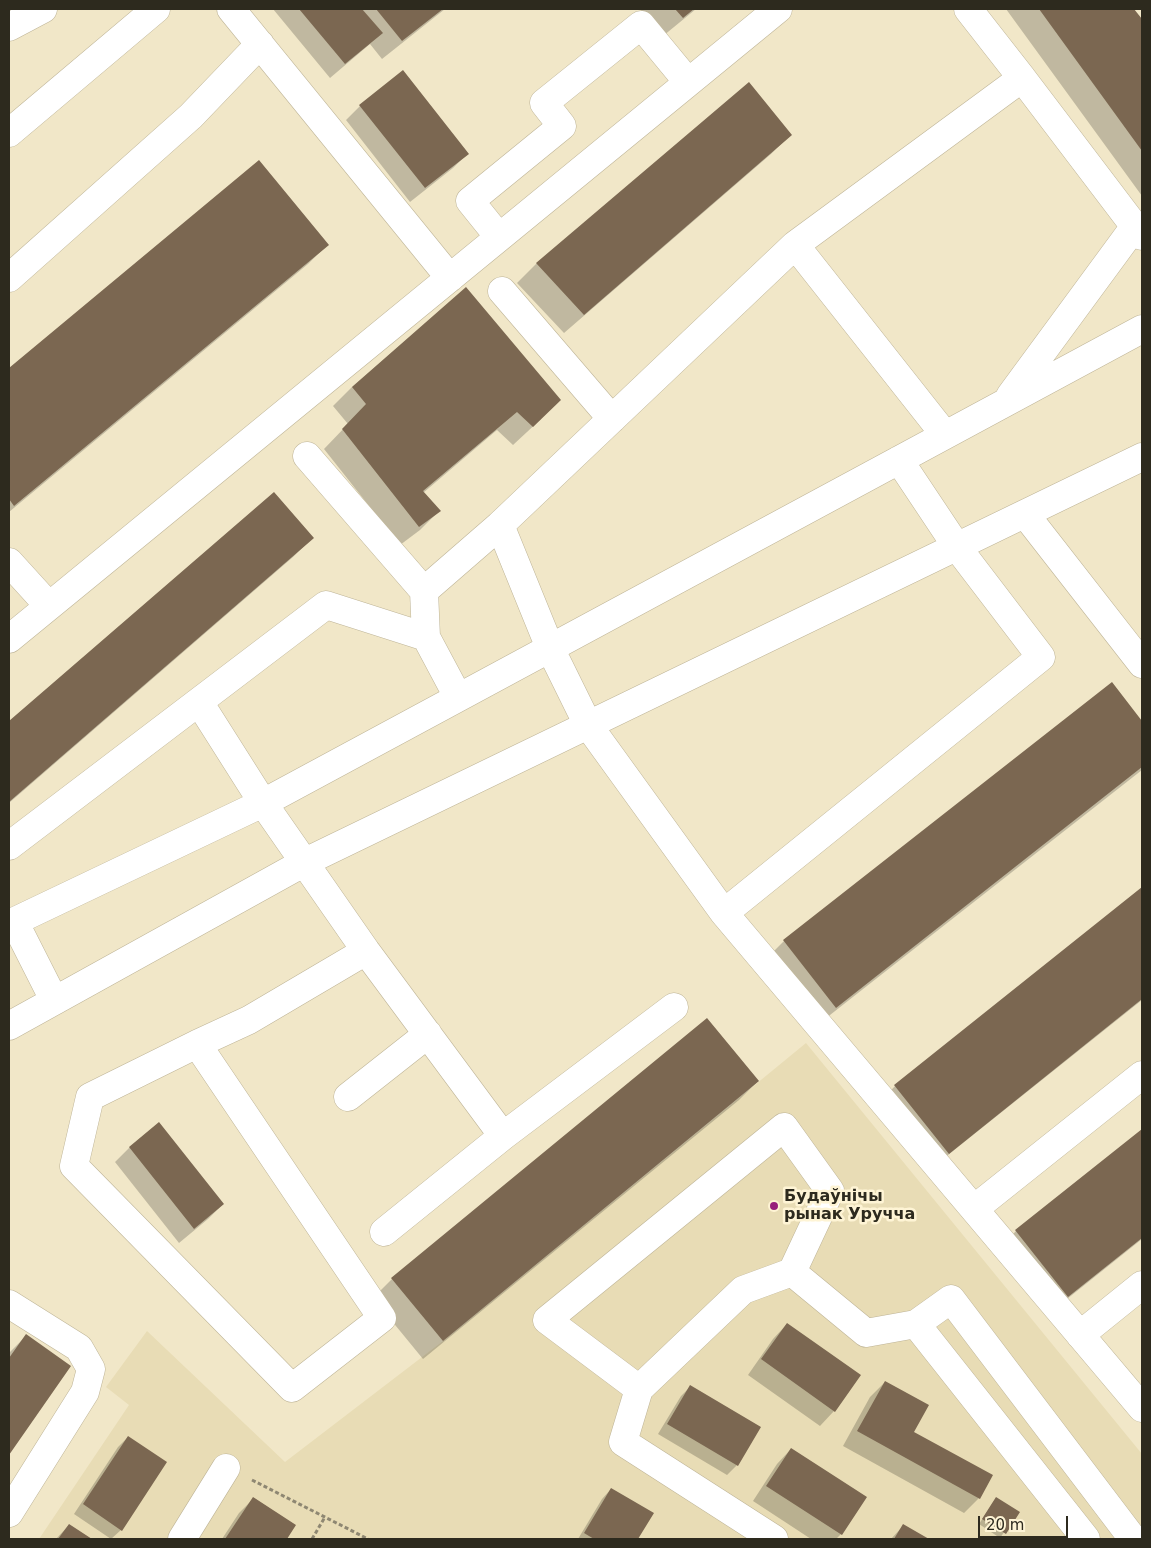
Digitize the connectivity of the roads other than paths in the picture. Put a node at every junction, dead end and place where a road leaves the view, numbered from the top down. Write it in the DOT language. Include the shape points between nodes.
graph roads {
  1 [pos="43,9"];
  2 [pos="156,9"];
  3 [pos="232,9"];
  4 [pos="778,9"];
  5 [pos="968,9"];
  6 [pos="9,27"];
  7 [pos="260,44"];
  8 [pos="1022,78"];
  9 [pos="688,82"];
  10 [pos="9,133"];
  11 [pos="1139,231"];
  12 [pos="500,237"];
  13 [pos="794,245"];
  14 [pos="9,278"];
  15 [pos="450,278"];
  16 [pos="502,291"];
  17 [pos="1142,329"];
  18 [pos="1004,403"];
  19 [pos="612,419"];
  20 [pos="945,435"];
  21 [pos="307,456"];
  22 [pos="1142,457"];
  23 [pos="899,460"];
  24 [pos="1024,514"];
  25 [pos="500,525"];
  26 [pos="957,547"];
  27 [pos="9,562"];
  28 [pos="424,591"];
  29 [pos="49,606"];
  30 [pos="426,637"];
  31 [pos="9,639"];
  32 [pos="550,648"];
  33 [pos="1142,664"];
  34 [pos="458,697"];
  35 [pos="199,702"];
  36 [pos="588,725"];
  37 [pos="263,802"];
  38 [pos="9,846"];
  39 [pos="305,862"];
  40 [pos="724,913"];
  41 [pos="11,922"];
  42 [pos="366,951"];
  43 [pos="54,1000"];
  44 [pos="674,1007"];
  45 [pos="9,1026"];
  46 [pos="428,1034"];
  47 [pos="197,1044"];
  48 [pos="1142,1075"];
  49 [pos="348,1097"];
  50 [pos="503,1136"];
  51 [pos="974,1209"];
  52 [pos="384,1232"];
  53 [pos="792,1272"];
  54 [pos="1142,1285"];
  55 [pos="11,1310"];
  56 [pos="916,1324"];
  57 [pos="1080,1335"];
  58 [pos="639,1389"];
  59 [pos="1142,1408"];
  60 [pos="236,1472"];
  61 [pos="9,1513"];
  62 [pos="182,1539"];
  63 [pos="774,1539"];
  64 [pos="1086,1539"];
  65 [pos="1133,1539"];
  1 -- 6 [label="lane"];
  2 -- 10 [label="lane"];
  3 -- 7 [label="lane"];
  4 -- 9 [label="lane"];
  5 -- 8 [label="lane"];
  7 -- 14 [label="lane" via="191,116"];
  7 -- 15 [label="lane"];
  8 -- 11 [label="lane"];
  8 -- 13 [label="lane"];
  9 -- 12 [label="lane"];
  9 -- 12 [label="lane" via="641,25 544,103 562,126 470,200"];
  11 -- 18 [label="lane"];
  12 -- 15 [label="lane"];
  13 -- 19 [label="lane"];
  13 -- 20 [label="lane"];
  15 -- 29 [label="lane"];
  16 -- 19 [label="lane"];
  17 -- 18 [label="lane"];
  18 -- 20 [label="lane"];
  19 -- 25 [label="lane"];
  20 -- 23 [label="lane"];
  21 -- 28 [label="lane"];
  22 -- 24 [label="lane"];
  23 -- 26 [label="lane"];
  23 -- 32 [label="lane"];
  24 -- 26 [label="lane"];
  24 -- 33 [label="lane"];
  25 -- 28 [label="lane"];
  25 -- 32 [label="lane"];
  26 -- 36 [label="lane"];
  26 -- 40 [label="lane" via="1041,657"];
  27 -- 29 [label="lane"];
  28 -- 30 [label="lane"];
  29 -- 31 [label="lane"];
  30 -- 34 [label="lane"];
  30 -- 35 [label="lane" via="326,605"];
  32 -- 34 [label="lane"];
  32 -- 36 [label="lane"];
  34 -- 37 [label="lane"];
  35 -- 37 [label="lane"];
  35 -- 38 [label="lane"];
  36 -- 39 [label="lane"];
  36 -- 40 [label="lane"];
  37 -- 39 [label="lane"];
  37 -- 41 [label="lane"];
  39 -- 42 [label="lane"];
  39 -- 43 [label="lane"];
  40 -- 51 [label="lane"];
  41 -- 43 [label="lane"];
  42 -- 46 [label="lane"];
  42 -- 47 [label="lane" via="249,1020"];
  43 -- 45 [label="lane"];
  44 -- 50 [label="lane"];
  46 -- 49 [label="lane"];
  46 -- 50 [label="lane"];
  47 -- 47 [label="lane" via="90,1097 74,1166 292,1388 382,1318"];
  48 -- 51 [label="lane"];
  50 -- 52 [label="lane"];
  51 -- 57 [label="lane"];
  53 -- 56 [label="lane" via="866,1333"];
  53 -- 58 [label="lane" via="744,1290"];
  53 -- 58 [label="lane" via="830,1191 784,1127 547,1320"];
  54 -- 57 [label="lane"];
  55 -- 61 [label="lane" via="78,1348 90,1368 85,1392"];
  56 -- 64 [label="lane"];
  56 -- 65 [label="lane" via="951,1299"];
  57 -- 59 [label="lane"];
  58 -- 63 [label="lane" via="623,1442"];
  60 -- 62 [label="lane"];
}
